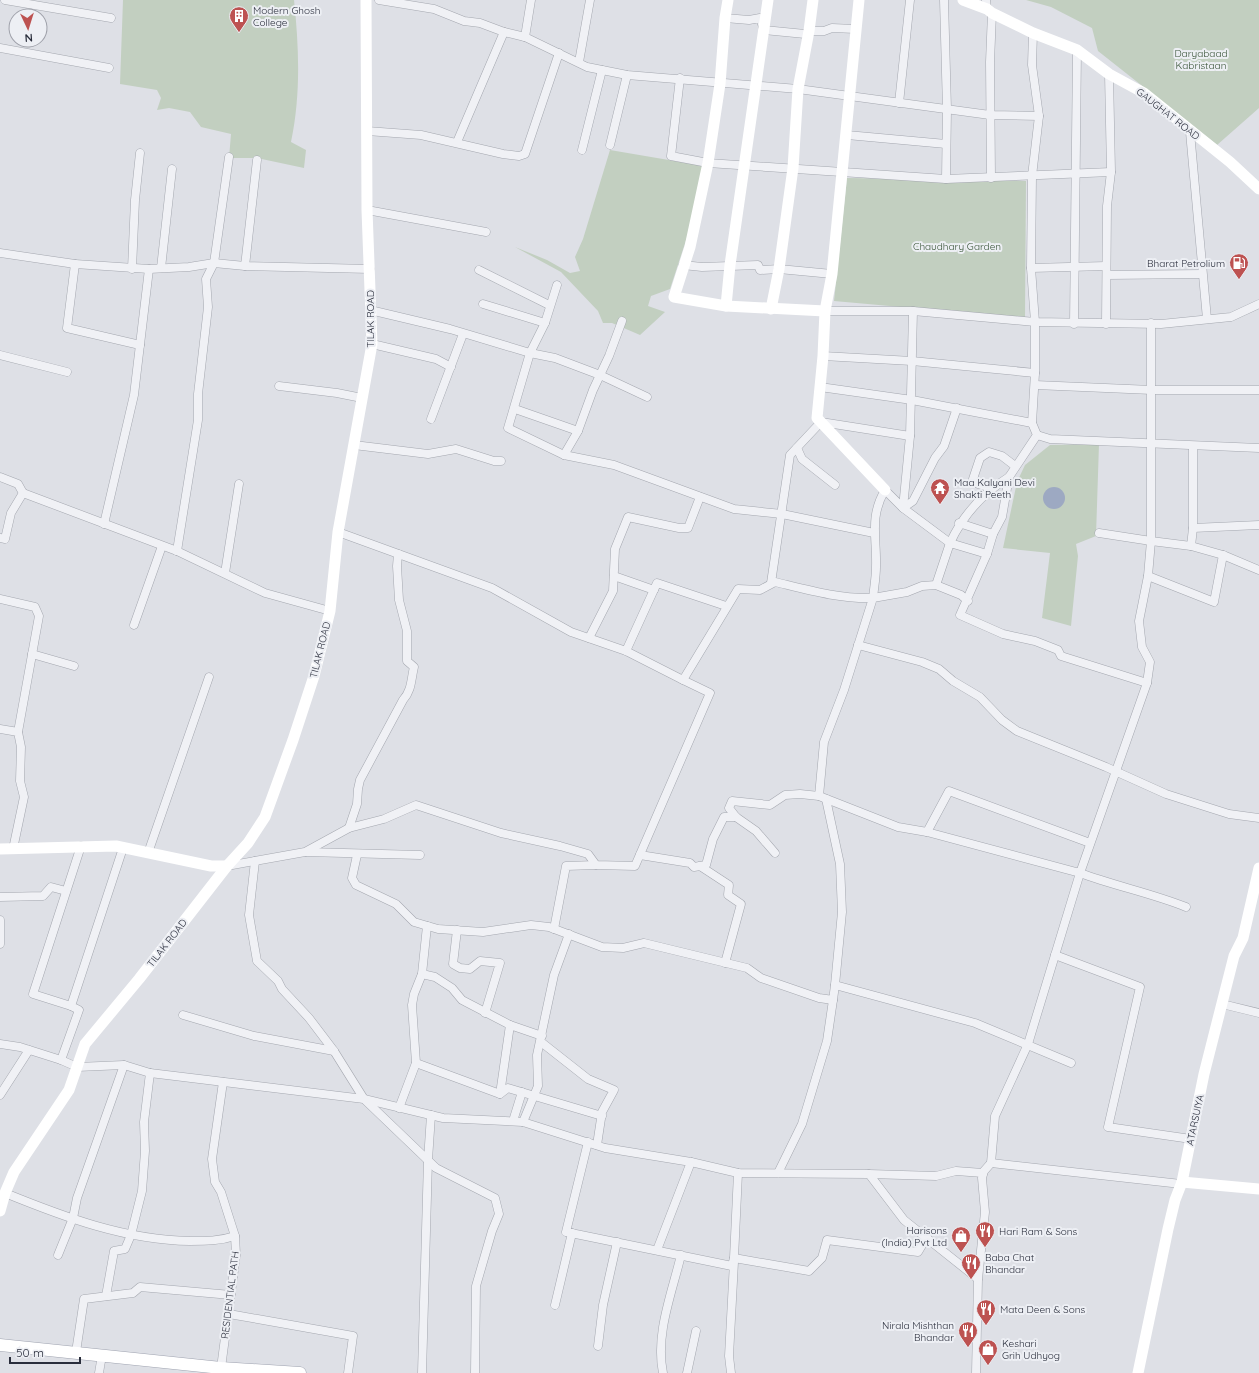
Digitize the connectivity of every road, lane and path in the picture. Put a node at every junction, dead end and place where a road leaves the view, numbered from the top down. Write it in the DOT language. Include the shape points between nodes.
graph roads {
  1 [pos="5,0"];
  2 [pos="366,0"];
  3 [pos="380,0"];
  4 [pos="531,0"];
  5 [pos="590,0"];
  6 [pos="728,0"];
  7 [pos="768,0"];
  8 [pos="813,0"];
  9 [pos="859,0"];
  10 [pos="910,0"];
  11 [pos="944,0"];
  12 [pos="963,0"];
  13 [pos="988,7"];
  14 [pos="111,18"];
  15 [pos="725,18"];
  16 [pos="855,29"];
  17 [pos="764,30"];
  18 [pos="809,31"];
  19 [pos="504,32"];
  20 [pos="1033,33"];
  21 [pos="525,37"];
  22 [pos="0,48"];
  23 [pos="1077,50"];
  24 [pos="559,53"];
  25 [pos="579,62"];
  26 [pos="109,68"];
  27 [pos="602,70"];
  28 [pos="1109,74"];
  29 [pos="627,75"];
  30 [pos="680,78"];
  31 [pos="720,84"];
  32 [pos="755,87"];
  33 [pos="798,89"];
  34 [pos="851,97"];
  35 [pos="899,103"];
  36 [pos="947,109"];
  37 [pos="990,115"];
  38 [pos="1039,116"];
  39 [pos="367,130"];
  40 [pos="1190,132"];
  41 [pos="847,135"];
  42 [pos="457,142"];
  43 [pos="946,144"];
  44 [pos="610,145"];
  45 [pos="582,150"];
  46 [pos="140,153"];
  47 [pos="230,156"];
  48 [pos="257,160"];
  49 [pos="708,163"];
  50 [pos="746,164"];
  51 [pos="793,168"];
  52 [pos="172,169"];
  53 [pos="843,172"];
  54 [pos="1111,172"];
  55 [pos="1076,174"];
  56 [pos="1032,176"];
  57 [pos="991,178"];
  58 [pos="946,179"];
  59 [pos="1258,189"];
  60 [pos="367,210"];
  61 [pos="486,232"];
  62 [pos="0,253"];
  63 [pos="214,263"];
  64 [pos="75,264"];
  65 [pos="684,265"];
  66 [pos="730,265"];
  67 [pos="245,266"];
  68 [pos="1074,267"];
  69 [pos="161,268"];
  70 [pos="1031,268"];
  71 [pos="132,269"];
  72 [pos="149,269"];
  73 [pos="370,269"];
  74 [pos="779,269"];
  75 [pos="479,270"];
  76 [pos="1106,270"];
  77 [pos="832,274"];
  78 [pos="1202,274"];
  79 [pos="558,285"];
  80 [pos="483,304"];
  81 [pos="1259,304"];
  82 [pos="550,305"];
  83 [pos="726,306"];
  84 [pos="771,309"];
  85 [pos="370,310"];
  86 [pos="825,311"];
  87 [pos="913,311"];
  88 [pos="1207,319"];
  89 [pos="622,321"];
  90 [pos="1035,322"];
  91 [pos="545,323"];
  92 [pos="1152,323"];
  93 [pos="1074,324"];
  94 [pos="1106,324"];
  95 [pos="463,334"];
  96 [pos="372,344"];
  97 [pos="140,345"];
  98 [pos="530,354"];
  99 [pos="0,355"];
  100 [pos="823,356"];
  101 [pos="912,361"];
  102 [pos="451,367"];
  103 [pos="67,372"];
  104 [pos="1035,373"];
  105 [pos="600,375"];
  106 [pos="1035,385"];
  107 [pos="279,386"];
  108 [pos="820,387"];
  109 [pos="1152,390"];
  110 [pos="1259,390"];
  111 [pos="647,397"];
  112 [pos="362,398"];
  113 [pos="912,400"];
  114 [pos="956,408"];
  115 [pos="515,409"];
  116 [pos="431,419"];
  117 [pos="821,422"];
  118 [pos="1032,424"];
  119 [pos="578,431"];
  120 [pos="1037,434"];
  121 [pos="910,436"];
  122 [pos="1152,444"];
  123 [pos="354,445"];
  124 [pos="1193,446"];
  125 [pos="797,448"];
  126 [pos="1259,448"];
  127 [pos="564,455"];
  128 [pos="501,461"];
  129 [pos="1015,466"];
  130 [pos="0,476"];
  131 [pos="1009,477"];
  132 [pos="239,484"];
  133 [pos="835,485"];
  134 [pos="992,488"];
  135 [pos="885,490"];
  136 [pos="23,493"];
  137 [pos="700,497"];
  138 [pos="903,508"];
  139 [pos="782,514"];
  140 [pos="959,523"];
  141 [pos="104,524"];
  142 [pos="1259,525"];
  143 [pos="1194,528"];
  144 [pos="338,532"];
  145 [pos="1099,532"];
  146 [pos="874,533"];
  147 [pos="993,534"];
  148 [pos="0,538"];
  149 [pos="1151,541"];
  150 [pos="950,543"];
  151 [pos="162,546"];
  152 [pos="1191,546"];
  153 [pos="177,551"];
  154 [pos="398,554"];
  155 [pos="987,554"];
  156 [pos="1223,555"];
  157 [pos="1259,570"];
  158 [pos="225,573"];
  159 [pos="614,576"];
  160 [pos="1148,576"];
  161 [pos="771,583"];
  162 [pos="936,585"];
  163 [pos="654,590"];
  164 [pos="873,598"];
  165 [pos="0,599"];
  166 [pos="968,601"];
  167 [pos="726,606"];
  168 [pos="330,611"];
  169 [pos="134,625"];
  170 [pos="589,638"];
  171 [pos="858,645"];
  172 [pos="626,651"];
  173 [pos="32,654"];
  174 [pos="74,666"];
  175 [pos="209,677"];
  176 [pos="684,680"];
  177 [pos="1147,683"];
  178 [pos="0,729"];
  179 [pos="18,732"];
  180 [pos="1116,771"];
  181 [pos="822,798"];
  182 [pos="736,817"];
  183 [pos="1259,818"];
  184 [pos="348,828"];
  185 [pos="927,832"];
  186 [pos="1090,843"];
  187 [pos="81,846"];
  188 [pos="13,848"];
  189 [pos="123,848"];
  190 [pos="0,849"];
  191 [pos="305,852"];
  192 [pos="148,853"];
  193 [pos="775,853"];
  194 [pos="357,855"];
  195 [pos="420,855"];
  196 [pos="640,855"];
  197 [pos="255,861"];
  198 [pos="596,865"];
  199 [pos="227,866"];
  200 [pos="700,866"];
  201 [pos="1259,868"];
  202 [pos="1080,873"];
  203 [pos="1257,884"];
  204 [pos="66,891"];
  205 [pos="0,897"];
  206 [pos="1186,907"];
  207 [pos="0,920"];
  208 [pos="427,926"];
  209 [pos="554,929"];
  210 [pos="457,930"];
  211 [pos="569,934"];
  212 [pos="0,944"];
  213 [pos="1055,955"];
  214 [pos="725,963"];
  215 [pos="422,974"];
  216 [pos="836,985"];
  217 [pos="833,1000"];
  218 [pos="1222,1004"];
  219 [pos="71,1006"];
  220 [pos="485,1013"];
  221 [pos="1259,1013"];
  222 [pos="183,1015"];
  223 [pos="510,1025"];
  224 [pos="542,1039"];
  225 [pos="0,1044"];
  226 [pos="1028,1044"];
  227 [pos="29,1050"];
  228 [pos="334,1051"];
  229 [pos="61,1060"];
  230 [pos="416,1063"];
  231 [pos="1071,1063"];
  232 [pos="124,1065"];
  233 [pos="77,1067"];
  234 [pos="150,1073"];
  235 [pos="223,1082"];
  236 [pos="522,1092"];
  237 [pos="500,1094"];
  238 [pos="0,1095"];
  239 [pos="535,1096"];
  240 [pos="364,1099"];
  241 [pos="399,1108"];
  242 [pos="431,1115"];
  243 [pos="602,1116"];
  244 [pos="513,1122"];
  245 [pos="524,1122"];
  246 [pos="1191,1139"];
  247 [pos="588,1142"];
  248 [pos="597,1145"];
  249 [pos="428,1160"];
  250 [pos="691,1162"];
  251 [pos="991,1163"];
  252 [pos="738,1173"];
  253 [pos="778,1173"];
  254 [pos="869,1174"];
  255 [pos="982,1176"];
  256 [pos="1182,1183"];
  257 [pos="1259,1189"];
  258 [pos="5,1193"];
  259 [pos="0,1211"];
  260 [pos="73,1218"];
  261 [pos="572,1233"];
  262 [pos="131,1235"];
  263 [pos="235,1236"];
  264 [pos="927,1237"];
  265 [pos="617,1242"];
  266 [pos="657,1250"];
  267 [pos="58,1255"];
  268 [pos="681,1255"];
  269 [pos="734,1259"];
  270 [pos="978,1279"];
  271 [pos="231,1295"];
  272 [pos="106,1296"];
  273 [pos="555,1305"];
  274 [pos="229,1314"];
  275 [pos="696,1331"];
  276 [pos="0,1345"];
  277 [pos="598,1346"];
  278 [pos="76,1352"];
  279 [pos="102,1355"];
  280 [pos="221,1368"];
  281 [pos="242,1371"];
  282 [pos="99,1373"];
  283 [pos="300,1373"];
  284 [pos="348,1373"];
  285 [pos="422,1373"];
  286 [pos="476,1373"];
  287 [pos="663,1373"];
  288 [pos="687,1373"];
  289 [pos="731,1373"];
  290 [pos="976,1373"];
  291 [pos="1138,1373"];
  1 -- 14 [label="street"];
  2 -- 39 [label="street, TILAK ROAD"];
  3 -- 19 [label="street" via="434,9 464,21 480,23"];
  4 -- 21 [label="street"];
  5 -- 25 [label="street"];
  6 -- 15 [label="street"];
  7 -- 17 [label="street"];
  8 -- 18 [label="street"];
  9 -- 16 [label="street"];
  10 -- 35 [label="street"];
  11 -- 36 [label="street"];
  12 -- 13 [label="street, GAUGHAT ROAD"];
  13 -- 20 [label="street, GAUGHAT ROAD"];
  13 -- 37 [label="street"];
  15 -- 17 [label="street" via="760,18"];
  15 -- 31 [label="street"];
  16 -- 18 [label="street"];
  16 -- 34 [label="street" via="856,48"];
  17 -- 18 [label="street" via="805,34"];
  17 -- 32 [label="street"];
  18 -- 33 [label="street"];
  19 -- 21 [label="street"];
  19 -- 42 [label="street"];
  20 -- 23 [label="street, GAUGHAT ROAD"];
  20 -- 38 [label="street" via="1032,65"];
  21 -- 24 [label="street"];
  22 -- 26 [label="street"];
  23 -- 28 [label="street, GAUGHAT ROAD"];
  23 -- 55 [label="street"];
  24 -- 25 [label="street"];
  24 -- 42 [label="street" via="525,154 503,154"];
  25 -- 27 [label="street" via="587,67"];
  27 -- 29 [label="street"];
  27 -- 45 [label="street"];
  28 -- 40 [label="street, GAUGHAT ROAD" via="1144,93"];
  28 -- 54 [label="street"];
  29 -- 30 [label="street"];
  29 -- 44 [label="street"];
  30 -- 31 [label="street"];
  30 -- 49 [label="street" via="671,156"];
  31 -- 32 [label="street"];
  31 -- 49 [label="street"];
  32 -- 33 [label="street"];
  32 -- 50 [label="street"];
  33 -- 34 [label="street"];
  33 -- 51 [label="street"];
  34 -- 35 [label="street"];
  34 -- 41 [label="street"];
  35 -- 36 [label="street"];
  36 -- 37 [label="street"];
  36 -- 43 [label="street"];
  37 -- 38 [label="street"];
  37 -- 57 [label="street"];
  38 -- 56 [label="street"];
  39 -- 42 [label="street" via="403,132"];
  39 -- 60 [label="street, TILAK ROAD"];
  40 -- 59 [label="street, GAUGHAT ROAD" via="1230,162"];
  40 -- 78 [label="street"];
  41 -- 43 [label="street"];
  41 -- 53 [label="street"];
  43 -- 58 [label="street"];
  46 -- 71 [label="street"];
  47 -- 63 [label="street"];
  48 -- 67 [label="street"];
  49 -- 50 [label="street"];
  49 -- 65 [label="street"];
  50 -- 51 [label="street"];
  50 -- 66 [label="street"];
  51 -- 53 [label="street"];
  51 -- 74 [label="street"];
  52 -- 69 [label="street"];
  53 -- 58 [label="street"];
  53 -- 77 [label="street"];
  54 -- 55 [label="street"];
  54 -- 76 [label="street" via="1107,206"];
  55 -- 56 [label="street"];
  55 -- 68 [label="street"];
  56 -- 57 [label="street"];
  56 -- 70 [label="street"];
  57 -- 58 [label="street"];
  60 -- 61 [label="street"];
  60 -- 73 [label="street, TILAK ROAD"];
  62 -- 64 [label="street"];
  63 -- 67 [label="street"];
  63 -- 69 [label="street"];
  63 -- 153 [label="street" via="206,279 208,307 198,394 198,420"];
  64 -- 71 [label="street"];
  64 -- 97 [label="street" via="67,328"];
  65 -- 66 [label="street"];
  65 -- 83 [label="street" via="674,297"];
  66 -- 74 [label="street" via="758,265 760,270"];
  66 -- 83 [label="street"];
  67 -- 73 [label="street"];
  68 -- 70 [label="street"];
  68 -- 76 [label="street"];
  68 -- 93 [label="street"];
  69 -- 72 [label="street"];
  70 -- 90 [label="street"];
  71 -- 72 [label="street"];
  72 -- 97 [label="street"];
  73 -- 85 [label="street, TILAK ROAD"];
  74 -- 77 [label="street"];
  74 -- 84 [label="street"];
  75 -- 82 [label="street"];
  76 -- 78 [label="street"];
  76 -- 94 [label="street"];
  77 -- 86 [label="street"];
  78 -- 88 [label="street"];
  79 -- 82 [label="street"];
  80 -- 91 [label="street"];
  81 -- 88 [label="street" via="1231,316"];
  82 -- 91 [label="street"];
  83 -- 84 [label="street"];
  84 -- 86 [label="street"];
  85 -- 95 [label="street"];
  85 -- 96 [label="street, TILAK ROAD"];
  86 -- 87 [label="street"];
  86 -- 100 [label="street"];
  87 -- 90 [label="street"];
  87 -- 101 [label="street"];
  88 -- 92 [label="street"];
  89 -- 105 [label="street"];
  90 -- 93 [label="street"];
  90 -- 104 [label="street"];
  91 -- 98 [label="street"];
  92 -- 94 [label="street"];
  92 -- 109 [label="street"];
  93 -- 94 [label="street"];
  95 -- 98 [label="street"];
  95 -- 102 [label="street"];
  96 -- 102 [label="street" via="436,359"];
  96 -- 112 [label="street, TILAK ROAD"];
  97 -- 141 [label="street" via="134,395"];
  98 -- 105 [label="street" via="555,358"];
  98 -- 115 [label="street"];
  99 -- 103 [label="street"];
  100 -- 101 [label="street"];
  100 -- 108 [label="street"];
  101 -- 104 [label="street"];
  101 -- 113 [label="street"];
  102 -- 116 [label="street"];
  104 -- 106 [label="street"];
  105 -- 111 [label="street"];
  105 -- 119 [label="street"];
  106 -- 109 [label="street"];
  106 -- 118 [label="street"];
  107 -- 112 [label="street"];
  108 -- 113 [label="street"];
  108 -- 117 [label="street" via="817,418"];
  109 -- 110 [label="street"];
  109 -- 122 [label="street"];
  112 -- 123 [label="street, TILAK ROAD"];
  113 -- 114 [label="street"];
  113 -- 121 [label="street"];
  114 -- 118 [label="street"];
  114 -- 138 [label="street" via="944,446 913,501"];
  115 -- 119 [label="street"];
  115 -- 127 [label="street" via="508,428"];
  117 -- 121 [label="street"];
  117 -- 125 [label="street"];
  117 -- 135 [label="street"];
  118 -- 120 [label="street"];
  119 -- 127 [label="street"];
  120 -- 122 [label="street" via="1050,440"];
  120 -- 129 [label="street"];
  121 -- 138 [label="street"];
  122 -- 124 [label="street"];
  122 -- 149 [label="street"];
  123 -- 128 [label="street" via="428,454 456,449"];
  123 -- 144 [label="street, TILAK ROAD"];
  124 -- 126 [label="street"];
  124 -- 143 [label="street"];
  125 -- 133 [label="street" via="802,459"];
  125 -- 139 [label="street" via="790,455"];
  127 -- 137 [label="street" via="614,465"];
  129 -- 131 [label="street"];
  129 -- 134 [label="street" via="1002,456 989,452 980,458 973,479 978,484"];
  130 -- 136 [label="street" via="18,484"];
  131 -- 134 [label="street"];
  131 -- 147 [label="street" via="1002,517"];
  132 -- 158 [label="street"];
  134 -- 140 [label="street"];
  135 -- 138 [label="street"];
  135 -- 146 [label="street" via="878,505"];
  136 -- 141 [label="street"];
  136 -- 148 [label="street" via="11,513 5,539"];
  137 -- 139 [label="street" via="734,509"];
  137 -- 159 [label="street" via="688,528 628,517 615,549"];
  138 -- 150 [label="street"];
  139 -- 146 [label="street"];
  139 -- 161 [label="street"];
  140 -- 147 [label="street"];
  140 -- 150 [label="street"];
  141 -- 151 [label="street"];
  142 -- 143 [label="street"];
  143 -- 152 [label="street"];
  144 -- 154 [label="street"];
  144 -- 168 [label="street, TILAK ROAD"];
  145 -- 149 [label="street"];
  146 -- 164 [label="street" via="876,567"];
  147 -- 155 [label="street"];
  149 -- 152 [label="street"];
  149 -- 160 [label="street"];
  150 -- 155 [label="street"];
  150 -- 162 [label="street"];
  151 -- 153 [label="street"];
  151 -- 169 [label="street"];
  152 -- 156 [label="street"];
  153 -- 158 [label="street"];
  154 -- 170 [label="street" via="492,588 572,632"];
  154 -- 184 [label="street" via="399,600 408,631 407,661 414,667 412,686 360,780 357,804"];
  155 -- 166 [label="street"];
  156 -- 157 [label="street"];
  156 -- 160 [label="street" via="1214,602"];
  158 -- 168 [label="street" via="265,593"];
  159 -- 163 [label="street"];
  159 -- 170 [label="street" via="613,591"];
  160 -- 177 [label="street" via="1139,621 1142,647 1150,662"];
  161 -- 164 [label="street" via="850,599"];
  161 -- 167 [label="street" via="760,590 738,589"];
  162 -- 164 [label="street"];
  162 -- 166 [label="street" via="961,595"];
  163 -- 167 [label="street" via="657,583 661,583"];
  163 -- 172 [label="street"];
  164 -- 171 [label="street"];
  165 -- 173 [label="street" via="35,607 39,616"];
  166 -- 177 [label="street" via="960,615 978,624 1003,634 1035,641 1058,650 1061,656"];
  167 -- 176 [label="street"];
  168 -- 199 [label="street, TILAK ROAD" via="314,676 264,817 248,843"];
  170 -- 172 [label="street"];
  171 -- 180 [label="street" via="939,669 953,681 980,697 1002,720 1017,731"];
  171 -- 181 [label="street" via="824,742"];
  172 -- 176 [label="street"];
  173 -- 174 [label="street"];
  173 -- 179 [label="street"];
  175 -- 192 [label="street"];
  176 -- 196 [label="street" via="710,693"];
  177 -- 180 [label="street"];
  178 -- 179 [label="street"];
  179 -- 188 [label="street" via="21,747 20,781 24,797"];
  180 -- 183 [label="street" via="1166,794 1230,814"];
  180 -- 186 [label="street"];
  181 -- 182 [label="street" via="800,794 786,795 770,805 732,801 729,808"];
  181 -- 185 [label="street" via="898,827"];
  181 -- 216 [label="street" via="840,864 842,912"];
  182 -- 193 [label="street" via="756,831"];
  182 -- 200 [label="street" via="724,817 713,839 706,866"];
  184 -- 191 [label="street"];
  184 -- 198 [label="street" via="384,819 416,805 500,833 588,854"];
  185 -- 186 [label="street" via="949,792"];
  185 -- 202 [label="street"];
  186 -- 202 [label="street"];
  187 -- 188 [label="street"];
  187 -- 189 [label="street"];
  187 -- 204 [label="street"];
  188 -- 190 [label="street"];
  189 -- 192 [label="street"];
  189 -- 219 [label="street"];
  191 -- 194 [label="street"];
  191 -- 197 [label="street"];
  192 -- 199 [label="street" via="211,866"];
  194 -- 195 [label="street"];
  194 -- 208 [label="street" via="352,878 356,885 396,904 414,922"];
  196 -- 198 [label="street" via="635,866"];
  196 -- 200 [label="street" via="690,863 694,867"];
  197 -- 199 [label="street"];
  197 -- 228 [label="street" via="249,915 257,961 278,981"];
  198 -- 209 [label="street" via="566,866"];
  199 -- 233 [label="street, TILAK ROAD" via="86,1044"];
  200 -- 214 [label="street" via="729,885 728,895 741,904"];
  201 -- 203 [label="street, ATARSUIYA"];
  202 -- 206 [label="street"];
  202 -- 213 [label="street"];
  203 -- 218 [label="street, ATARSUIYA"];
  204 -- 205 [label="street" via="51,887 43,896"];
  204 -- 219 [label="street" via="33,994"];
  207 -- 212 [label="street"];
  208 -- 210 [label="street"];
  208 -- 215 [label="street"];
  209 -- 210 [label="street" via="531,925 483,932"];
  209 -- 211 [label="street"];
  210 -- 220 [label="street" via="453,964 470,969 480,961 500,963"];
  211 -- 214 [label="street" via="602,947 623,948 644,943"];
  211 -- 224 [label="street" via="554,974"];
  213 -- 226 [label="street"];
  213 -- 246 [label="street" via="1140,987 1108,1127"];
  214 -- 217 [label="street" via="747,968 761,978 785,987"];
  215 -- 220 [label="street" via="435,977 452,988 462,1000"];
  215 -- 230 [label="street" via="412,1005"];
  216 -- 217 [label="street"];
  216 -- 226 [label="street" via="974,1023"];
  217 -- 253 [label="street" via="827,1041 802,1124"];
  218 -- 221 [label="street"];
  218 -- 246 [label="street, ATARSUIYA"];
  219 -- 229 [label="street" via="79,1010"];
  220 -- 223 [label="street"];
  222 -- 228 [label="street" via="254,1036"];
  223 -- 224 [label="street"];
  223 -- 237 [label="street"];
  224 -- 239 [label="street" via="538,1055 538,1086"];
  224 -- 243 [label="street" via="588,1079 614,1090"];
  225 -- 227 [label="street"];
  226 -- 231 [label="street"];
  226 -- 251 [label="street" via="995,1116"];
  227 -- 229 [label="street"];
  227 -- 238 [label="street"];
  228 -- 240 [label="street"];
  229 -- 233 [label="street"];
  230 -- 237 [label="street"];
  230 -- 241 [label="street"];
  232 -- 233 [label="street"];
  232 -- 234 [label="street"];
  232 -- 260 [label="street"];
  233 -- 258 [label="street, TILAK ROAD" via="69,1090 14,1172"];
  234 -- 235 [label="street"];
  234 -- 262 [label="street" via="144,1122 142,1191"];
  235 -- 240 [label="street"];
  235 -- 263 [label="street, RESIDENTIAL PATH" via="212,1159 215,1182 221,1192"];
  236 -- 237 [label="street" via="508,1088"];
  236 -- 239 [label="street"];
  236 -- 244 [label="street"];
  239 -- 243 [label="street"];
  239 -- 245 [label="street"];
  240 -- 241 [label="street"];
  240 -- 249 [label="street"];
  241 -- 242 [label="street"];
  242 -- 244 [label="street" via="442,1118"];
  242 -- 249 [label="street"];
  243 -- 248 [label="street"];
  244 -- 245 [label="street"];
  245 -- 247 [label="street"];
  246 -- 256 [label="street, ATARSUIYA"];
  247 -- 248 [label="street"];
  247 -- 261 [label="street" via="566,1232"];
  248 -- 250 [label="street"];
  249 -- 285 [label="street"];
  249 -- 286 [label="street" via="436,1168 495,1198 499,1214 476,1286"];
  250 -- 252 [label="street"];
  250 -- 266 [label="street"];
  251 -- 255 [label="street"];
  251 -- 256 [label="street"];
  252 -- 253 [label="street"];
  252 -- 269 [label="street"];
  253 -- 254 [label="street"];
  254 -- 255 [label="street" via="936,1176 956,1171"];
  254 -- 264 [label="street" via="904,1220"];
  255 -- 270 [label="street" via="985,1212"];
  256 -- 257 [label="street"];
  256 -- 291 [label="street, ATARSUIYA" via="1168,1229"];
  258 -- 259 [label="street, TILAK ROAD"];
  258 -- 260 [label="street"];
  260 -- 262 [label="street"];
  260 -- 267 [label="street"];
  261 -- 265 [label="street"];
  261 -- 273 [label="street"];
  262 -- 263 [label="street" via="171,1240 221,1241"];
  262 -- 272 [label="street" via="125,1249 114,1251"];
  263 -- 271 [label="street, RESIDENTIAL PATH" via="236,1255"];
  264 -- 269 [label="street" via="918,1252 827,1240 822,1258 809,1271"];
  264 -- 270 [label="street"];
  265 -- 266 [label="street"];
  265 -- 277 [label="street" via="603,1305"];
  266 -- 268 [label="street"];
  268 -- 269 [label="street" via="732,1266"];
  268 -- 287 [label="street" via="662,1335 660,1361"];
  269 -- 289 [label="street" via="729,1356"];
  270 -- 290 [label="street"];
  271 -- 272 [label="street" via="140,1287 133,1293"];
  271 -- 274 [label="street, RESIDENTIAL PATH"];
  272 -- 278 [label="street" via="84,1299"];
  274 -- 280 [label="street, RESIDENTIAL PATH"];
  274 -- 284 [label="street" via="353,1336"];
  275 -- 288 [label="street"];
  276 -- 278 [label="main road"];
  278 -- 279 [label="main road"];
  279 -- 280 [label="main road"];
  279 -- 282 [label="street"];
  280 -- 281 [label="main road"];
  281 -- 283 [label="main road"];
}
